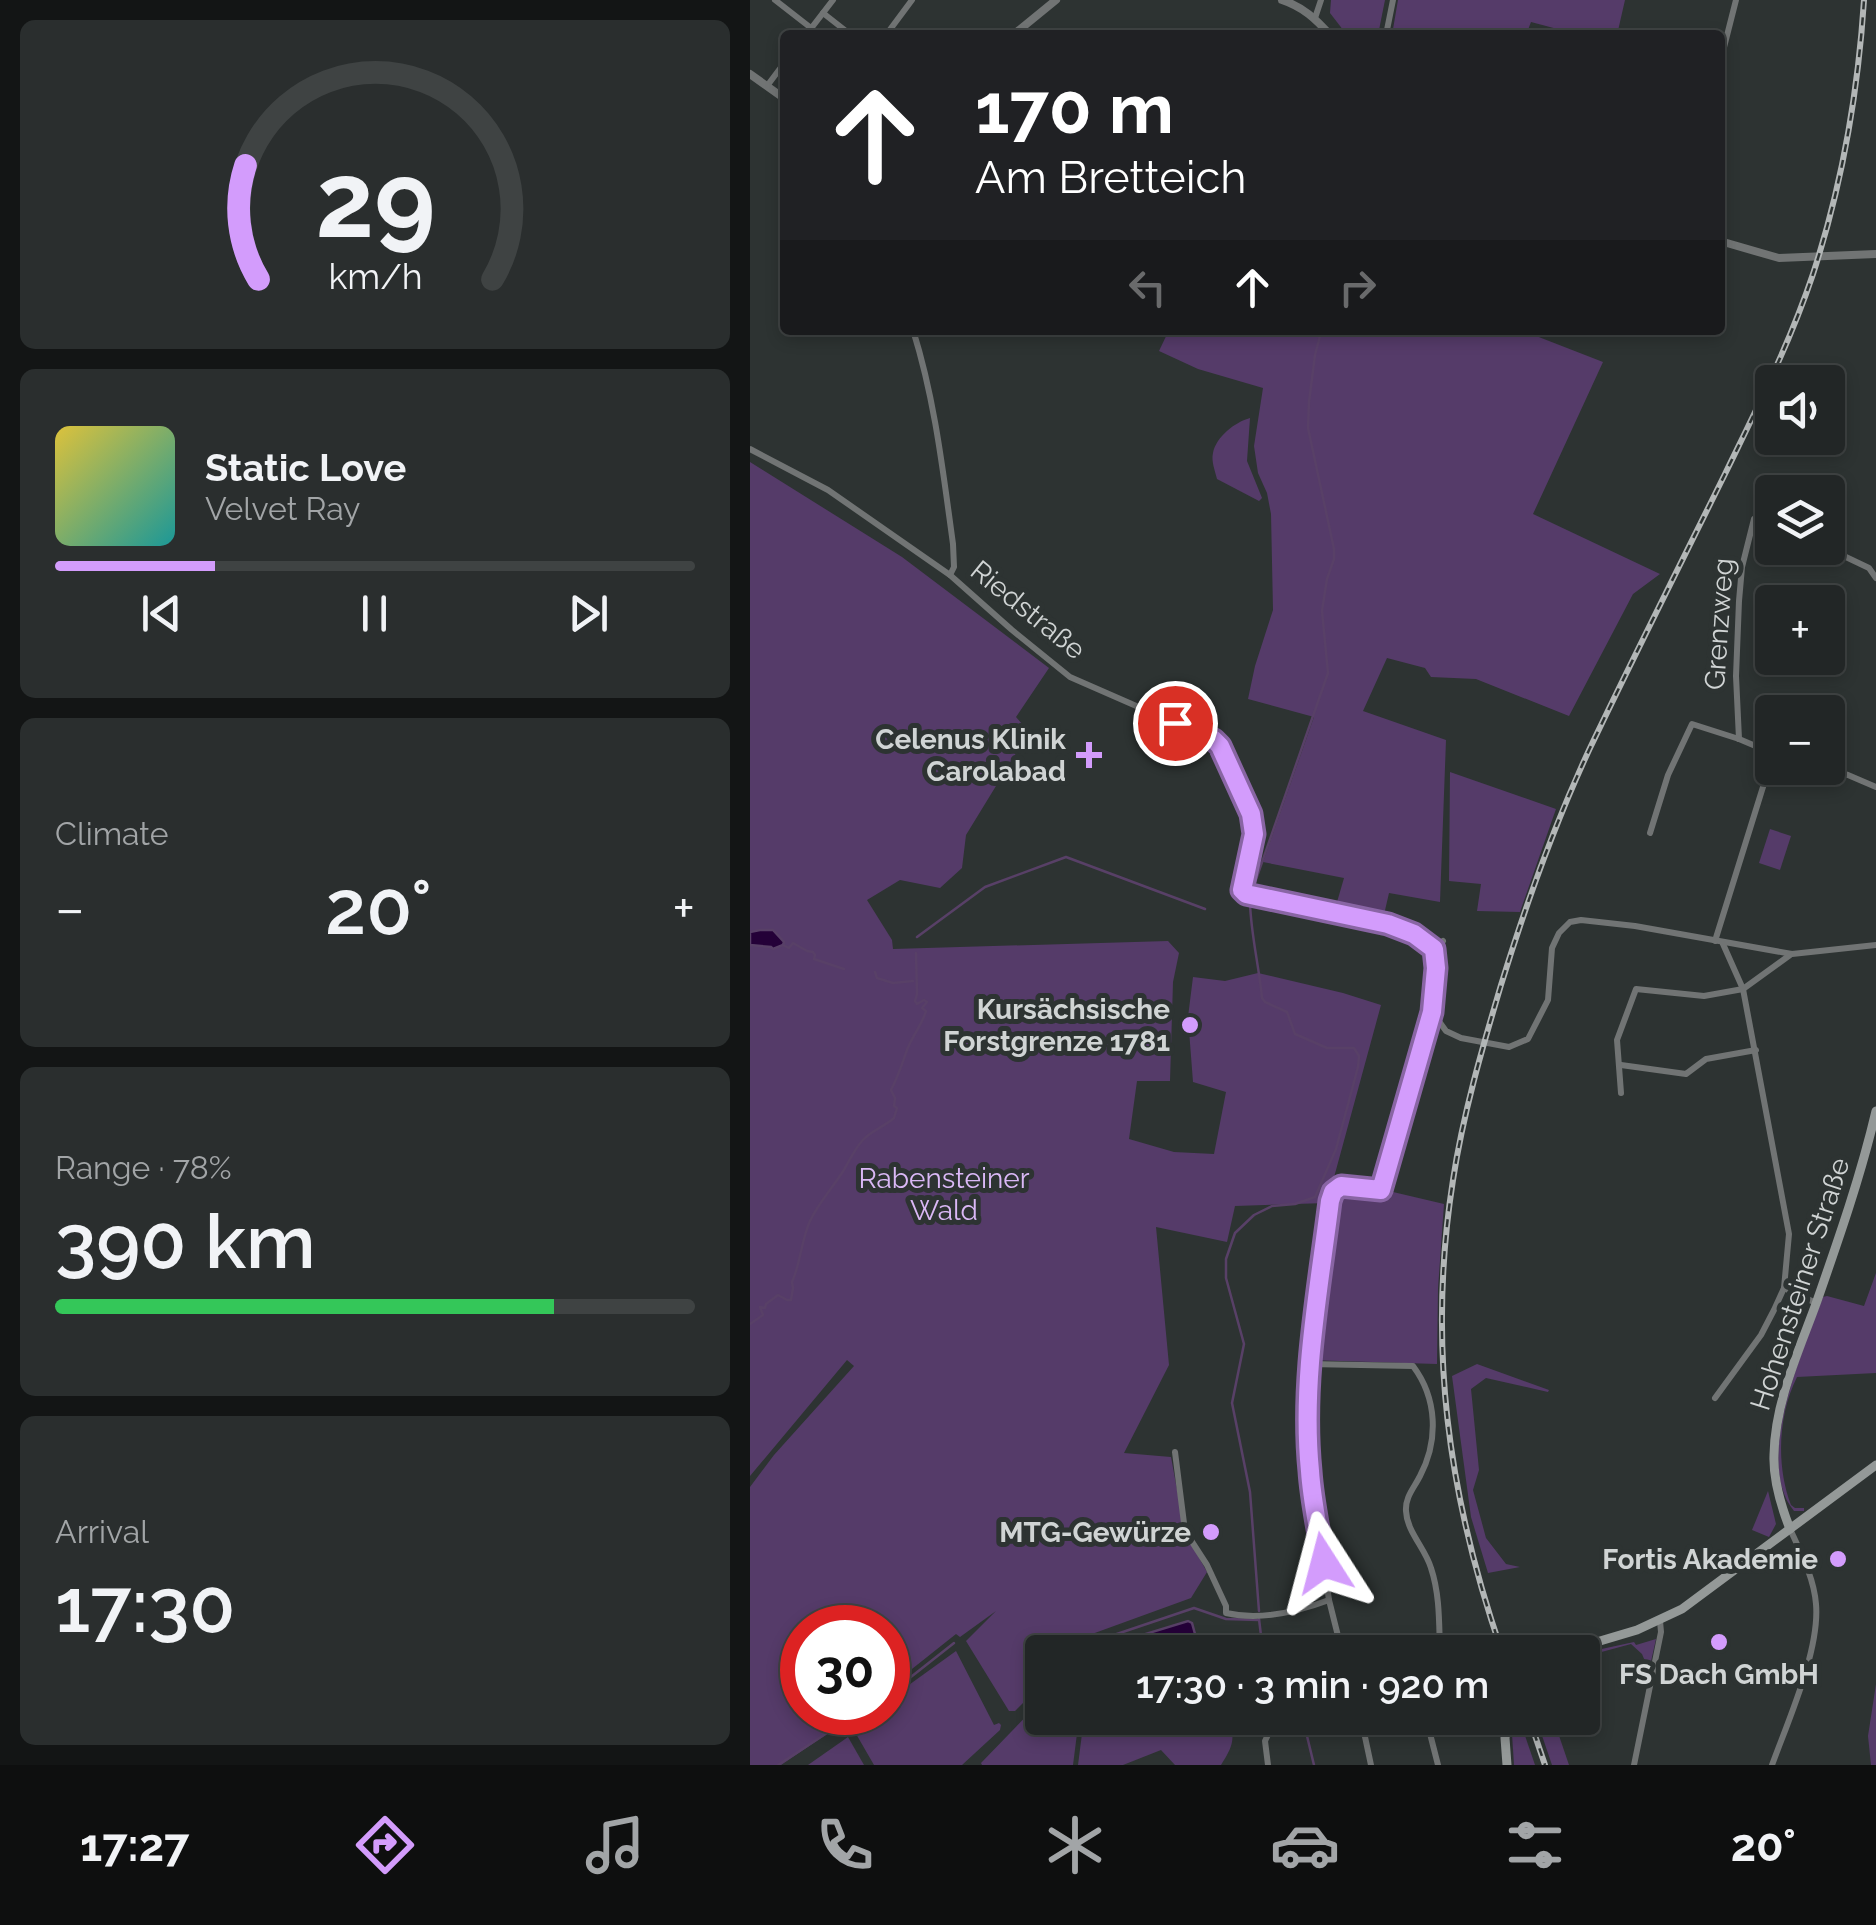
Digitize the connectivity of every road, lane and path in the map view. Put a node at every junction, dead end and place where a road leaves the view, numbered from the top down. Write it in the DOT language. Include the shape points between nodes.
graph roads {
  1 [pos="775,0"];
  2 [pos="833,0"];
  3 [pos="912,0"];
  4 [pos="1282,0"];
  5 [pos="1321,0"];
  6 [pos="1393,0"];
  7 [pos="1736,0"];
  8 [pos="1050,2"];
  9 [pos="823,13"];
  10 [pos="1315,18"];
  11 [pos="807,30"];
  12 [pos="809,30"];
  13 [pos="845,30"];
  14 [pos="890,30"];
  15 [pos="1018,30"];
  16 [pos="1326,30"];
  17 [pos="1387,30"];
  18 [pos="1725,43"];
  19 [pos="780,69"];
  20 [pos="750,74"];
  21 [pos="767,86"];
  22 [pos="780,95"];
  23 [pos="1725,242"];
  24 [pos="1876,254"];
  25 [pos="915,335"];
  26 [pos="750,449"];
  27 [pos="1755,518"];
  28 [pos="1845,557"];
  29 [pos="950,574"];
  30 [pos="1876,578"];
  31 [pos="1739,739"];
  32 [pos="1755,747"];
  33 [pos="1845,774"];
  34 [pos="1763,785"];
  35 [pos="1876,787"];
  36 [pos="1650,834"];
  37 [pos="1443,940"];
  38 [pos="1719,942"];
  39 [pos="1876,945"];
  40 [pos="1434,949"];
  41 [pos="1792,954"];
  42 [pos="1743,989"];
  43 [pos="1432,1012"];
  44 [pos="1756,1050"];
  45 [pos="1620,1064"];
  46 [pos="1621,1093"];
  47 [pos="1876,1111"];
  48 [pos="1784,1288"];
  49 [pos="1816,1303"];
  50 [pos="1310,1364"];
  51 [pos="1715,1398"];
  52 [pos="1175,1452"];
  53 [pos="1876,1466"];
  54 [pos="1790,1529"];
  55 [pos="1330,1600"];
  56 [pos="1660,1621"];
  57 [pos="1338,1635"];
  58 [pos="1440,1635"];
  59 [pos="1600,1640"];
  60 [pos="1268,1735"];
  61 [pos="1365,1735"];
  62 [pos="1429,1735"];
  63 [pos="1506,1735"];
  64 [pos="1268,1765"];
  65 [pos="1372,1765"];
  66 [pos="1438,1765"];
  67 [pos="1507,1765"];
  68 [pos="1634,1765"];
  69 [pos="1772,1765"];
  1 -- 11 [label="street"];
  2 -- 9 [label="street"];
  3 -- 14 [label="street"];
  4 -- 10 [label="street"];
  5 -- 10 [label="street"];
  6 -- 17 [label="street"];
  7 -- 18 [label="street"];
  8 -- 15 [label="street"];
  9 -- 12 [label="street"];
  9 -- 13 [label="street"];
  10 -- 16 [label="street"];
  19 -- 21 [label="street"];
  20 -- 21 [label="street"];
  21 -- 22 [label="street"];
  23 -- 24 [label="street" via="1779,258"];
  25 -- 29 [label="street, Riedstraße" via="953,544"];
  26 -- 29 [label="street" via="828,490"];
  27 -- 31 [label="street, Grenzweg" via="1741,584"];
  28 -- 30 [label="street"];
  29 -- 40 [label="street, Riedstraße" via="1070,677 1220,746 1251,814 1246,894 1388,924"];
  31 -- 32 [label="street, Grenzweg"];
  31 -- 36 [label="street, Grenzweg" via="1692,724"];
  33 -- 35 [label="street"];
  34 -- 38 [label="street"];
  37 -- 40 [label="street"];
  38 -- 41 [label="street"];
  38 -- 42 [label="street"];
  38 -- 43 [label="street" via="1570,922 1552,948 1548,1000 1528,1039 1509,1048 1461,1038"];
  39 -- 41 [label="street"];
  40 -- 43 [label="street"];
  41 -- 42 [label="street"];
  42 -- 44 [label="street"];
  42 -- 45 [label="street" via="1704,996 1636,989 1618,1040"];
  43 -- 50 [label="street" via="1381,1190 1341,1186 1333,1192"];
  44 -- 45 [label="street" via="1706,1058 1686,1074"];
  44 -- 48 [label="street" via="1789,1234"];
  45 -- 46 [label="street"];
  47 -- 49 [label="main road, Hohensteiner Straße"];
  48 -- 49 [label="street"];
  48 -- 51 [label="street"];
  49 -- 54 [label="main road, Hohensteiner Straße" via="1775,1436 1774,1472"];
  50 -- 55 [label="street" via="1310,1474"];
  50 -- 58 [label="street" via="1413,1366 1423,1380 1434,1415 1425,1464 1405,1510 1430,1564"];
  52 -- 55 [label="street" via="1186,1532 1226,1612 1266,1616"];
  53 -- 54 [label="main road"];
  54 -- 56 [label="main road"];
  54 -- 69 [label="street" via="1812,1582 1816,1624"];
  55 -- 57 [label="street"];
  56 -- 59 [label="main road"];
  56 -- 68 [label="street"];
  60 -- 64 [label="street"];
  61 -- 65 [label="street"];
  62 -- 66 [label="street"];
  63 -- 67 [label="main road"];
}
